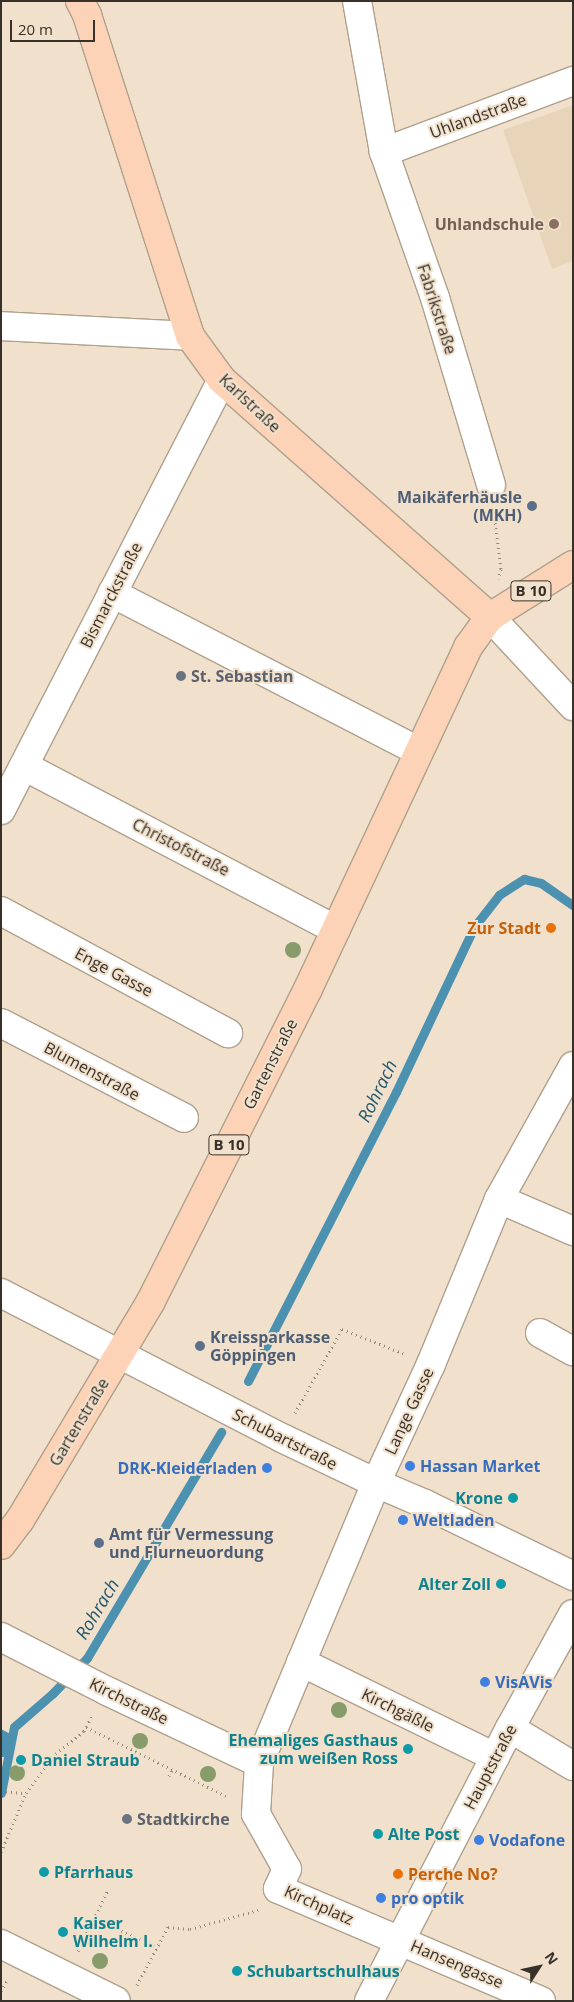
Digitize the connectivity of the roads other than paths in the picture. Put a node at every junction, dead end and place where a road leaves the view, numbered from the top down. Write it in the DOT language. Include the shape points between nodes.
graph roads {
  1 [pos="80,1"];
  2 [pos="357,1"];
  3 [pos="573,81"];
  4 [pos="384,152"];
  5 [pos="1,326"];
  6 [pos="190,336"];
  7 [pos="222,380"];
  8 [pos="491,485"];
  9 [pos="573,565"];
  10 [pos="112,593"];
  11 [pos="490,618"];
  12 [pos="573,706"];
  13 [pos="418,751"];
  14 [pos="24,766"];
  15 [pos="1,810"];
  16 [pos="1,911"];
  17 [pos="336,930"];
  18 [pos="1,1023"];
  19 [pos="228,1034"];
  20 [pos="573,1066"];
  21 [pos="184,1118"];
  22 [pos="498,1199"];
  23 [pos="573,1231"];
  24 [pos="1,1293"];
  25 [pos="540,1333"];
  26 [pos="573,1351"];
  27 [pos="120,1354"];
  28 [pos="376,1484"];
  29 [pos="1,1546"];
  30 [pos="573,1576"];
  31 [pos="573,1614"];
  32 [pos="1,1637"];
  33 [pos="301,1662"];
  34 [pos="510,1728"];
  35 [pos="495,1757"];
  36 [pos="259,1763"];
  37 [pos="573,1766"];
  38 [pos="400,1940"];
  39 [pos="1,1944"];
  40 [pos="125,1997"];
  41 [pos="369,2001"];
  42 [pos="542,2001"];
  1 -- 6 [label="main road, Karlstraße"];
  2 -- 4 [label="street, Fabrikstraße"];
  3 -- 4 [label="street, Uhlandstraße"];
  4 -- 8 [label="street, Fabrikstraße" via="435,298"];
  5 -- 6 [label="street"];
  6 -- 7 [label="main road, Karlstraße"];
  7 -- 10 [label="street, Bismarckstraße"];
  7 -- 11 [label="main road, Karlstraße"];
  9 -- 11 [label="main road, B 10"];
  10 -- 13 [label="street"];
  10 -- 14 [label="street, Bismarckstraße"];
  11 -- 12 [label="street, Karlstraße"];
  11 -- 13 [label="main road, Gartenstraße / B 10" via="468,648"];
  13 -- 17 [label="main road, Gartenstraße / B 10"];
  14 -- 15 [label="street, Bismarckstraße"];
  14 -- 17 [label="street, Christofstraße"];
  16 -- 19 [label="street, Enge Gasse"];
  17 -- 27 [label="main road, Gartenstraße / B 10" via="151,1301"];
  18 -- 21 [label="street, Blumenstraße"];
  20 -- 22 [label="street, Lange Gasse"];
  22 -- 23 [label="street"];
  22 -- 28 [label="street, Lange Gasse" via="431,1364"];
  24 -- 27 [label="street, Schubartstraße"];
  25 -- 26 [label="street"];
  27 -- 28 [label="street, Schubartstraße"];
  27 -- 29 [label="main road, Gartenstraße / B 10"];
  28 -- 30 [label="street, Schubartstraße" via="425,1504"];
  28 -- 33 [label="street, Lange Gasse"];
  31 -- 34 [label="street, Hauptstraße"];
  32 -- 36 [label="street, Kirchstraße"];
  33 -- 35 [label="street, Kirchgäßle"];
  33 -- 36 [label="street, Lange Gasse"];
  34 -- 35 [label="street, Hauptstraße"];
  34 -- 37 [label="street"];
  35 -- 38 [label="street, Hauptstraße"];
  36 -- 38 [label="street, Kirchplatz" via="256,1814 287,1868 278,1889"];
  38 -- 41 [label="street, Hauptstraße"];
  38 -- 42 [label="street, Hansengasse"];
  39 -- 40 [label="street" via="65,1976"];
}
